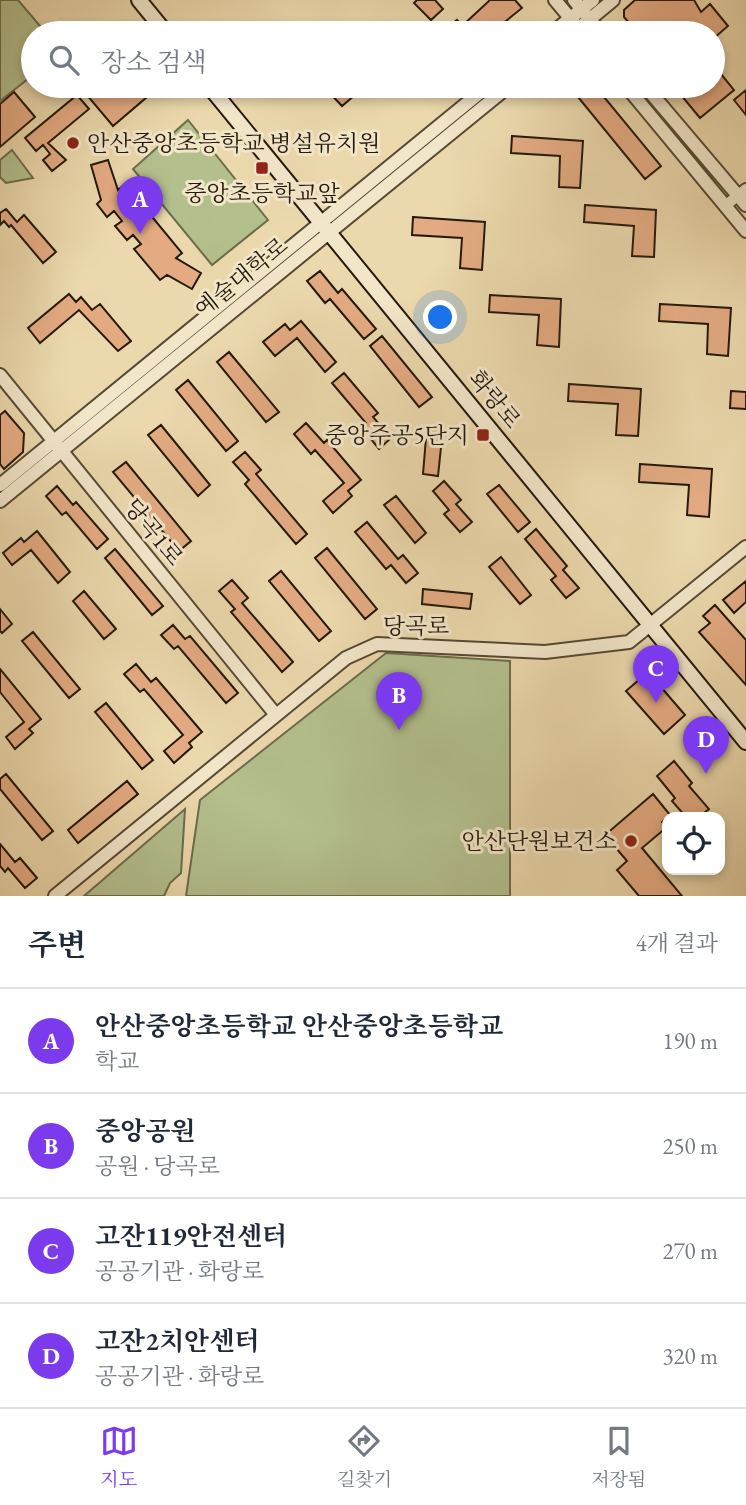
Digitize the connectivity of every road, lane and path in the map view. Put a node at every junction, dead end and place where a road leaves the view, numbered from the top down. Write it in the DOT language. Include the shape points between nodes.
graph roads {
  1 [pos="139,0"];
  2 [pos="555,0"];
  3 [pos="593,0"];
  4 [pos="614,0"];
  5 [pos="582,9"];
  6 [pos="156,21"];
  7 [pos="572,21"];
  8 [pos="219,98"];
  9 [pos="474,98"];
  10 [pos="493,98"];
  11 [pos="636,98"];
  12 [pos="656,98"];
  13 [pos="743,196"];
  14 [pos="725,206"];
  15 [pos="325,227"];
  16 [pos="746,231"];
  17 [pos="0,375"];
  18 [pos="58,446"];
  19 [pos="0,485"];
  20 [pos="0,501"];
  21 [pos="746,547"];
  22 [pos="652,626"];
  23 [pos="276,715"];
  24 [pos="746,741"];
  25 [pos="55,896"];
  1 -- 6 [label="main road"];
  2 -- 7 [label="street"];
  3 -- 5 [label="street"];
  4 -- 5 [label="street"];
  8 -- 15 [label="main road, 화랑로"];
  9 -- 15 [label="street, 예술대학로"];
  10 -- 15 [label="street, 예술대학로"];
  11 -- 14 [label="street"];
  12 -- 13 [label="street"];
  13 -- 14 [label="street"];
  14 -- 16 [label="street"];
  15 -- 18 [label="street, 예술대학로"];
  15 -- 22 [label="main road, 화랑로"];
  17 -- 18 [label="street, 당곡1로"];
  18 -- 19 [label="street, 예술대학로"];
  18 -- 20 [label="street, 예술대학로"];
  18 -- 23 [label="street, 당곡1로"];
  21 -- 22 [label="street, 당곡로"];
  22 -- 23 [label="street, 당곡로" via="629,642 545,652 377,644 346,658"];
  22 -- 24 [label="main road, 화랑로"];
  23 -- 25 [label="street, 당곡로"];
}
